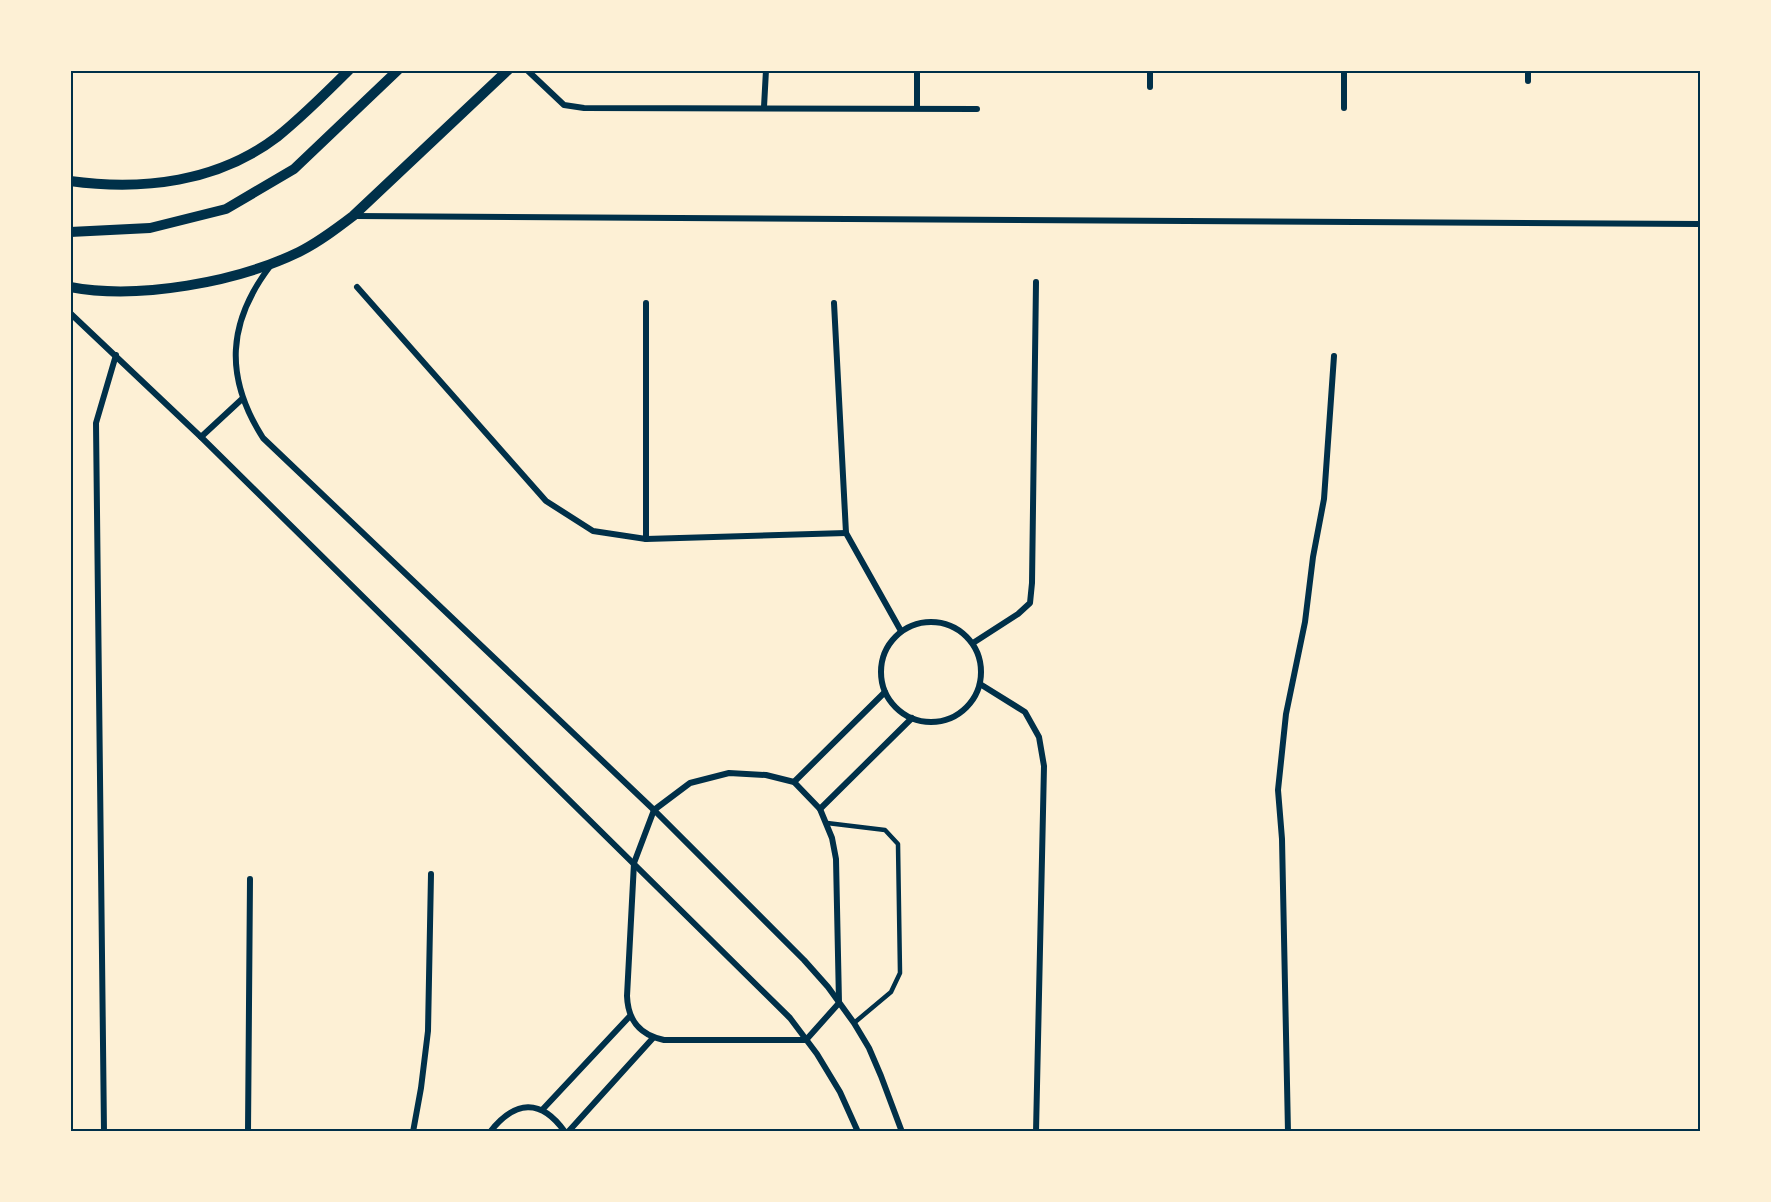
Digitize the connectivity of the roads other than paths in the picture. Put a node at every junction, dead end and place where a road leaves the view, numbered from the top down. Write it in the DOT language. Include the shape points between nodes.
graph roads {
  1 [pos="349,70"];
  2 [pos="398,70"];
  3 [pos="508,70"];
  4 [pos="527,70"];
  5 [pos="766,70"];
  6 [pos="918,70"];
  7 [pos="1150,70"];
  8 [pos="1344,70"];
  9 [pos="1528,70"];
  10 [pos="1528,81"];
  11 [pos="1150,87"];
  12 [pos="764,107"];
  13 [pos="917,108"];
  14 [pos="1344,108"];
  15 [pos="976,109"];
  16 [pos="70,181"];
  17 [pos="353,216"];
  18 [pos="1701,224"];
  19 [pos="70,232"];
  20 [pos="272,264"];
  21 [pos="1036,282"];
  22 [pos="70,287"];
  23 [pos="357,287"];
  24 [pos="646,303"];
  25 [pos="834,303"];
  26 [pos="70,313"];
  27 [pos="116,355"];
  28 [pos="1334,356"];
  29 [pos="242,399"];
  30 [pos="201,437"];
  31 [pos="846,533"];
  32 [pos="646,539"];
  33 [pos="901,632"];
  34 [pos="973,643"];
  35 [pos="980,684"];
  36 [pos="885,692"];
  37 [pos="912,718"];
  38 [pos="794,782"];
  39 [pos="654,810"];
  40 [pos="820,810"];
  41 [pos="827,823"];
  42 [pos="634,863"];
  43 [pos="430,874"];
  44 [pos="250,879"];
  45 [pos="839,1003"];
  46 [pos="630,1016"];
  47 [pos="854,1023"];
  48 [pos="653,1038"];
  49 [pos="806,1040"];
  50 [pos="543,1109"];
  51 [pos="104,1131"];
  52 [pos="248,1131"];
  53 [pos="413,1131"];
  54 [pos="490,1131"];
  55 [pos="567,1131"];
  56 [pos="858,1131"];
  57 [pos="902,1131"];
  58 [pos="1036,1131"];
  59 [pos="1288,1131"];
  1 -- 16 [label="street" via="278,136 228,166 168,183 134,186"];
  2 -- 19 [label="street" via="294,168 226,209 150,228"];
  3 -- 17 [label="street"];
  4 -- 12 [label="street" via="564,105"];
  5 -- 12 [label="street"];
  6 -- 13 [label="street"];
  7 -- 11 [label="street"];
  8 -- 14 [label="street"];
  9 -- 10 [label="street"];
  12 -- 13 [label="street"];
  13 -- 15 [label="street"];
  17 -- 18 [label="street"];
  17 -- 20 [label="street" via="301,251"];
  20 -- 22 [label="street" via="225,277 157,288"];
  20 -- 29 [label="street" via="256,283 237,330 236,365"];
  21 -- 34 [label="street" via="1030,603"];
  23 -- 32 [label="street" via="546,501 593,531"];
  24 -- 32 [label="street"];
  25 -- 31 [label="street"];
  26 -- 27 [label="street"];
  27 -- 30 [label="street"];
  27 -- 51 [label="street" via="96,423"];
  28 -- 59 [label="street" via="1324,499 1286,714 1278,790"];
  29 -- 30 [label="street"];
  29 -- 39 [label="street" via="263,438"];
  30 -- 42 [label="street"];
  31 -- 32 [label="street"];
  31 -- 33 [label="street"];
  33 -- 34 [label="street" via="919,623 939,622 958,629"];
  33 -- 36 [label="street" via="883,659 881,676"];
  34 -- 35 [label="street" via="981,662"];
  35 -- 37 [label="street" via="959,714 944,721"];
  35 -- 58 [label="street" via="1025,712 1039,737 1044,766"];
  36 -- 37 [label="street" via="896,708"];
  36 -- 38 [label="street"];
  37 -- 40 [label="street"];
  38 -- 39 [label="street" via="766,775 729,773 690,783"];
  38 -- 40 [label="street"];
  39 -- 42 [label="street"];
  39 -- 45 [label="street" via="804,960"];
  40 -- 41 [label="street"];
  41 -- 45 [label="street" via="836,859"];
  41 -- 47 [label="lane" via="885,830 898,844 900,973 891,992"];
  42 -- 46 [label="street" via="627,996"];
  42 -- 49 [label="street" via="790,1018"];
  43 -- 53 [label="street" via="428,1031"];
  44 -- 52 [label="street"];
  45 -- 47 [label="street"];
  45 -- 49 [label="street"];
  46 -- 48 [label="street"];
  46 -- 50 [label="street"];
  47 -- 57 [label="street" via="869,1048"];
  48 -- 49 [label="street"];
  48 -- 55 [label="street"];
  49 -- 56 [label="street" via="840,1092"];
  50 -- 54 [label="street" via="523,1107 512,1111"];
  50 -- 55 [label="street"];
}
